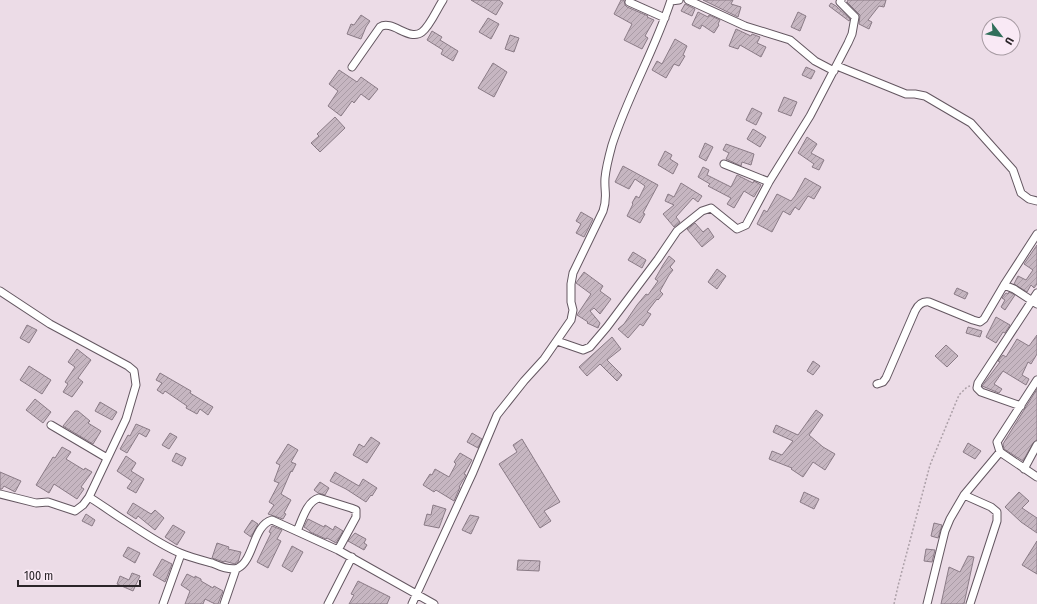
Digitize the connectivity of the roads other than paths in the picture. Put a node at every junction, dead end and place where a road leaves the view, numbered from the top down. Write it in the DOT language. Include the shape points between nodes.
graph roads {
  1 [pos="443,0"];
  2 [pos="679,0"];
  3 [pos="688,0"];
  4 [pos="840,0"];
  5 [pos="671,1"];
  6 [pos="629,2"];
  7 [pos="665,18"];
  8 [pos="352,67"];
  9 [pos="836,68"];
  10 [pos="724,164"];
  11 [pos="769,182"];
  12 [pos="1037,201"];
  13 [pos="1037,234"];
  14 [pos="1004,285"];
  15 [pos="0,291"];
  16 [pos="1037,293"];
  17 [pos="1035,302"];
  18 [pos="557,341"];
  19 [pos="1037,380"];
  20 [pos="877,384"];
  21 [pos="1021,406"];
  22 [pos="51,425"];
  23 [pos="1037,446"];
  24 [pos="1000,452"];
  25 [pos="108,458"];
  26 [pos="1024,469"];
  27 [pos="1037,477"];
  28 [pos="0,494"];
  29 [pos="964,495"];
  30 [pos="89,497"];
  31 [pos="297,531"];
  32 [pos="338,550"];
  33 [pos="181,554"];
  34 [pos="352,557"];
  35 [pos="236,569"];
  36 [pos="417,594"];
  37 [pos="163,604"];
  38 [pos="224,604"];
  39 [pos="328,604"];
  40 [pos="412,604"];
  41 [pos="434,604"];
  42 [pos="927,604"];
  43 [pos="970,604"];
  1 -- 8 [label="street" via="419,34 382,25"];
  2 -- 5 [label="street"];
  3 -- 9 [label="street" via="745,26 790,40 815,61"];
  4 -- 9 [label="street" via="855,19 852,34"];
  5 -- 7 [label="street"];
  6 -- 7 [label="street"];
  7 -- 18 [label="street" via="612,145 605,180 607,201 573,272 570,284 573,310 571,320"];
  9 -- 11 [label="street"];
  9 -- 12 [label="street" via="906,94 925,96 971,123 1013,170 1021,193"];
  10 -- 11 [label="street"];
  11 -- 18 [label="street" via="746,225 737,229 715,210 707,208 676,231 658,259 590,347 583,350"];
  13 -- 14 [label="street"];
  14 -- 17 [label="street"];
  14 -- 20 [label="street" via="984,320 980,322 929,302 919,304 886,378"];
  15 -- 25 [label="street" via="50,324 134,371 136,385 132,402"];
  16 -- 17 [label="street"];
  17 -- 21 [label="street" via="977,388 981,392"];
  18 -- 36 [label="street" via="497,415"];
  19 -- 21 [label="street"];
  21 -- 24 [label="street" via="997,442"];
  22 -- 25 [label="street"];
  23 -- 26 [label="street"];
  24 -- 26 [label="street"];
  24 -- 29 [label="street"];
  25 -- 30 [label="street"];
  26 -- 27 [label="street"];
  28 -- 30 [label="street" via="48,502 76,511"];
  29 -- 42 [label="street" via="947,527"];
  29 -- 43 [label="street" via="997,512 997,521"];
  30 -- 33 [label="street"];
  31 -- 32 [label="street"];
  31 -- 32 [label="street" via="310,503 315,499 319,498 356,510 356,517"];
  31 -- 35 [label="street" via="272,520 266,522 245,561"];
  32 -- 34 [label="street"];
  33 -- 35 [label="street"];
  33 -- 37 [label="street"];
  34 -- 36 [label="street"];
  34 -- 39 [label="street"];
  35 -- 38 [label="street"];
  36 -- 40 [label="street"];
  36 -- 41 [label="street"];
}
